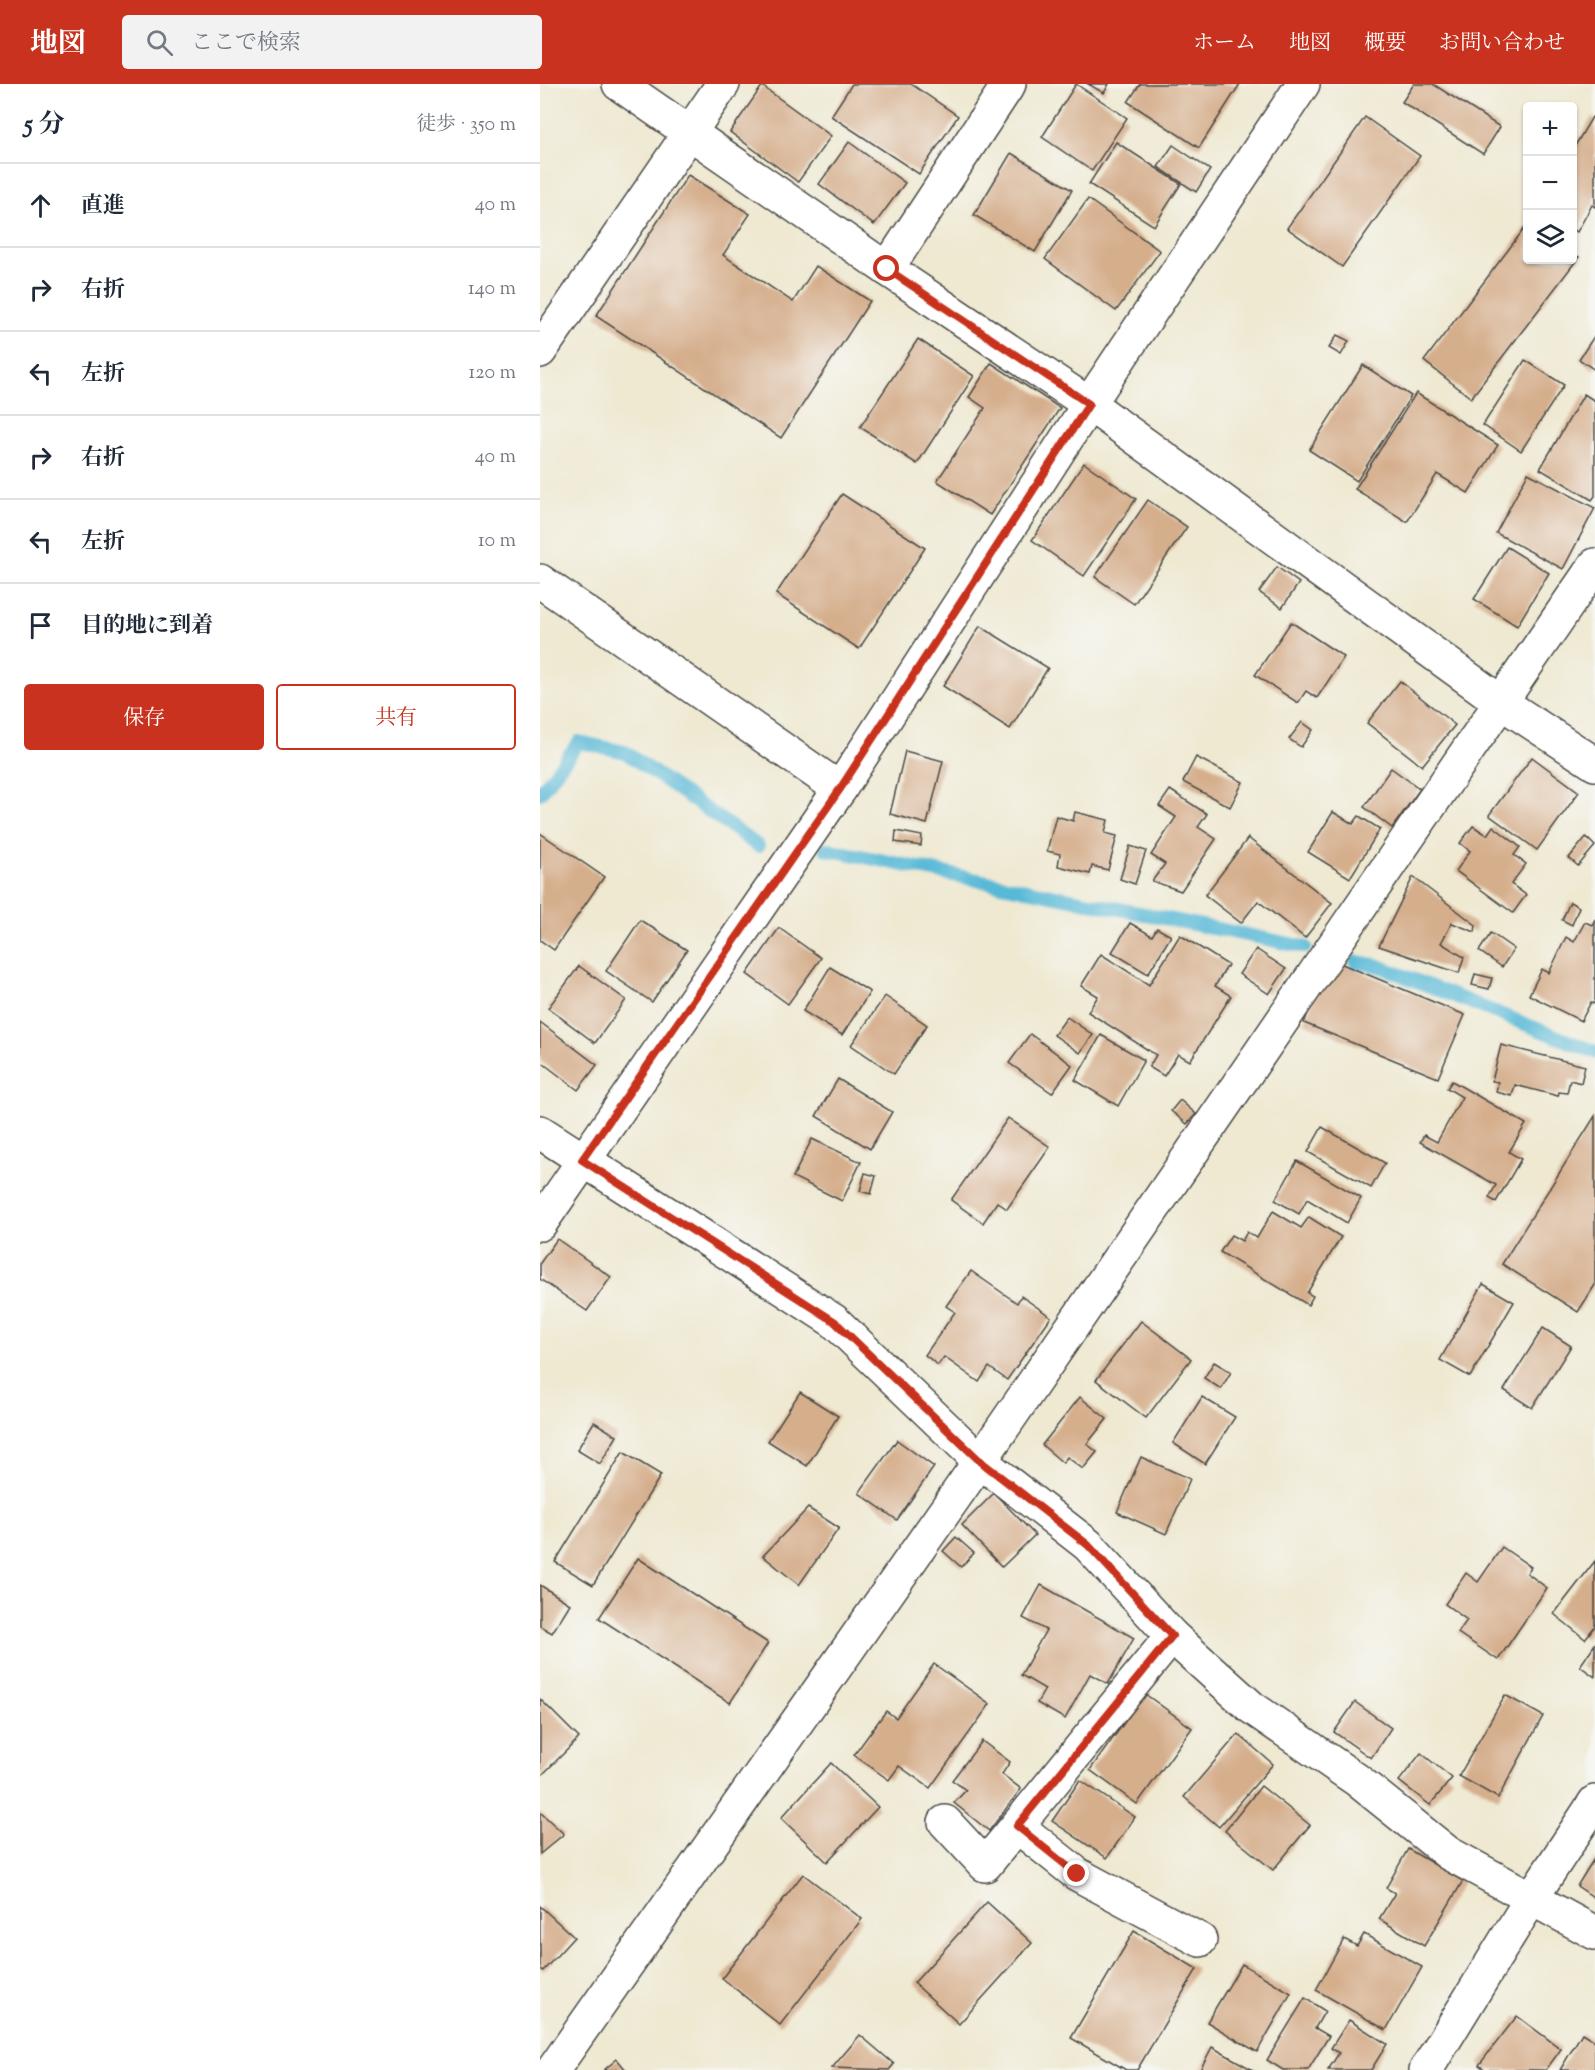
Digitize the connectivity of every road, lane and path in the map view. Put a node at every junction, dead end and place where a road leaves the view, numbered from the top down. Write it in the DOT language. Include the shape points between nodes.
graph roads {
  1 [pos="619,84"];
  2 [pos="723,84"];
  3 [pos="1009,84"];
  4 [pos="1303,84"];
  5 [pos="692,133"];
  6 [pos="887,269"];
  7 [pos="540,351"];
  8 [pos="1089,404"];
  9 [pos="1595,565"];
  10 [pos="540,581"];
  11 [pos="1502,703"];
  12 [pos="1595,764"];
  13 [pos="840,789"];
  14 [pos="540,1132"];
  15 [pos="582,1160"];
  16 [pos="540,1224"];
  17 [pos="980,1461"];
  18 [pos="1172,1636"];
  19 [pos="1595,1802"];
  20 [pos="945,1822"];
  21 [pos="1017,1826"];
  22 [pos="1531,1899"];
  23 [pos="1595,1933"];
  24 [pos="1200,1940"];
  25 [pos="553,2070"];
  26 [pos="1426,2070"];
  1 -- 5 [label="street"];
  2 -- 5 [label="street"];
  3 -- 6 [label="street"];
  4 -- 8 [label="street"];
  5 -- 6 [label="street"];
  5 -- 7 [label="street"];
  6 -- 8 [label="street"];
  8 -- 11 [label="street"];
  8 -- 13 [label="street"];
  9 -- 11 [label="street"];
  10 -- 13 [label="street"];
  11 -- 12 [label="street"];
  11 -- 17 [label="street"];
  13 -- 15 [label="street"];
  14 -- 15 [label="street"];
  15 -- 16 [label="street"];
  15 -- 17 [label="street" via="834,1321"];
  17 -- 18 [label="street" via="1088,1545"];
  17 -- 25 [label="street"];
  18 -- 21 [label="street"];
  18 -- 22 [label="street" via="1251,1707 1357,1780 1448,1853"];
  19 -- 22 [label="street"];
  20 -- 21 [label="street" via="985,1865"];
  21 -- 24 [label="street" via="1077,1874"];
  22 -- 23 [label="street"];
  22 -- 26 [label="street"];
}
